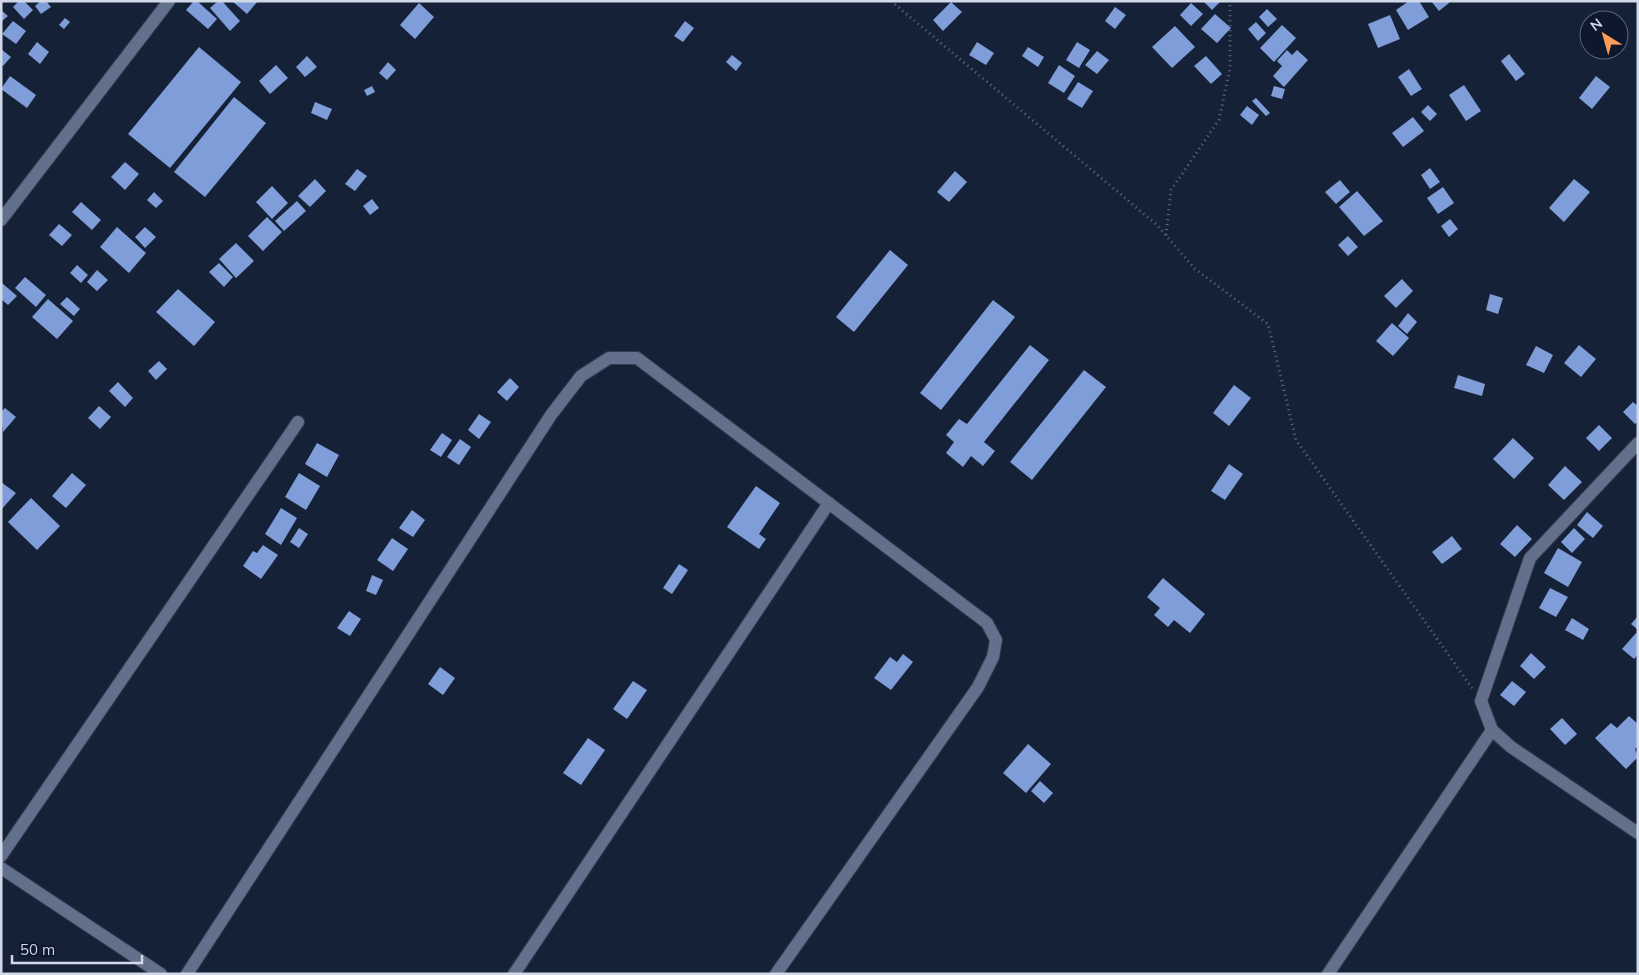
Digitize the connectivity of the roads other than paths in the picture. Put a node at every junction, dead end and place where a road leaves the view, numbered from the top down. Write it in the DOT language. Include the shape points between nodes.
graph roads {
  1 [pos="169,1"];
  2 [pos="1,220"];
  3 [pos="298,422"];
  4 [pos="1638,443"];
  5 [pos="829,503"];
  6 [pos="1492,730"];
  7 [pos="1638,833"];
  8 [pos="1,856"];
  9 [pos="1,868"];
  10 [pos="161,974"];
  11 [pos="187,974"];
  12 [pos="514,974"];
  13 [pos="776,974"];
  14 [pos="1328,974"];
  1 -- 2 [label="street"];
  3 -- 8 [label="street"];
  4 -- 6 [label="street" via="1530,558 1481,700"];
  5 -- 11 [label="street" via="637,358 608,358 581,376 551,415"];
  5 -- 12 [label="street"];
  5 -- 13 [label="street" via="987,623 996,640 993,657 978,686"];
  6 -- 7 [label="street" via="1511,747"];
  6 -- 14 [label="street"];
  9 -- 10 [label="street"];
}
